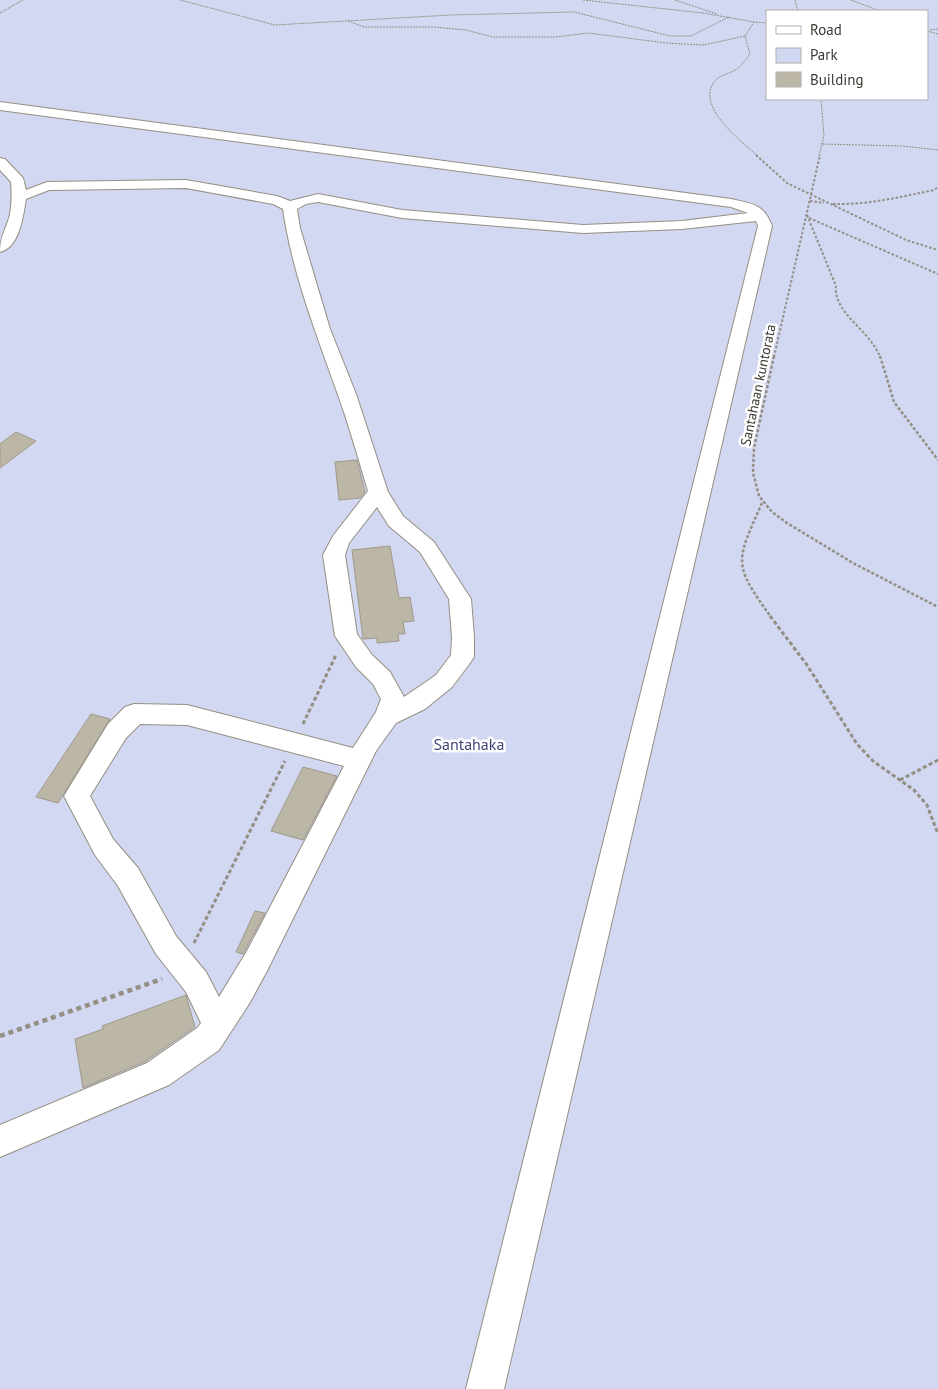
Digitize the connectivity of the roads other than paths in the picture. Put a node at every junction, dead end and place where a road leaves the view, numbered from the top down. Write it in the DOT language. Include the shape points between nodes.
graph roads {
  1 [pos="0,106"];
  2 [pos="0,162"];
  3 [pos="15,178"];
  4 [pos="47,186"];
  5 [pos="19,197"];
  6 [pos="290,207"];
  7 [pos="762,216"];
  8 [pos="0,247"];
  9 [pos="378,492"];
  10 [pos="387,716"];
  11 [pos="359,760"];
  12 [pos="218,1025"];
  13 [pos="0,1141"];
  14 [pos="486,1389"];
  1 -- 7 [label="lane" via="731,203 754,209"];
  2 -- 3 [label="lane"];
  3 -- 4 [label="lane"];
  3 -- 5 [label="lane"];
  4 -- 5 [label="lane"];
  4 -- 6 [label="lane" via="186,184 277,200"];
  5 -- 8 [label="lane" via="11,233"];
  6 -- 7 [label="lane" via="318,198 402,214 583,230 682,225"];
  6 -- 9 [label="lane" via="322,330 347,394"];
  7 -- 14 [label="lane" via="765,226"];
  9 -- 10 [label="lane" via="340,541 334,555 348,639 382,678 392,699"];
  9 -- 10 [label="lane" via="396,521 427,547 460,599 464,638 462,657 444,680 417,702"];
  10 -- 11 [label="lane"];
  11 -- 12 [label="lane" via="257,961"];
  11 -- 12 [label="lane" via="187,715 134,714 117,731 77,796 104,847 128,877 166,945 196,982"];
  12 -- 13 [label="lane" via="208,1040 158,1074"];
}
